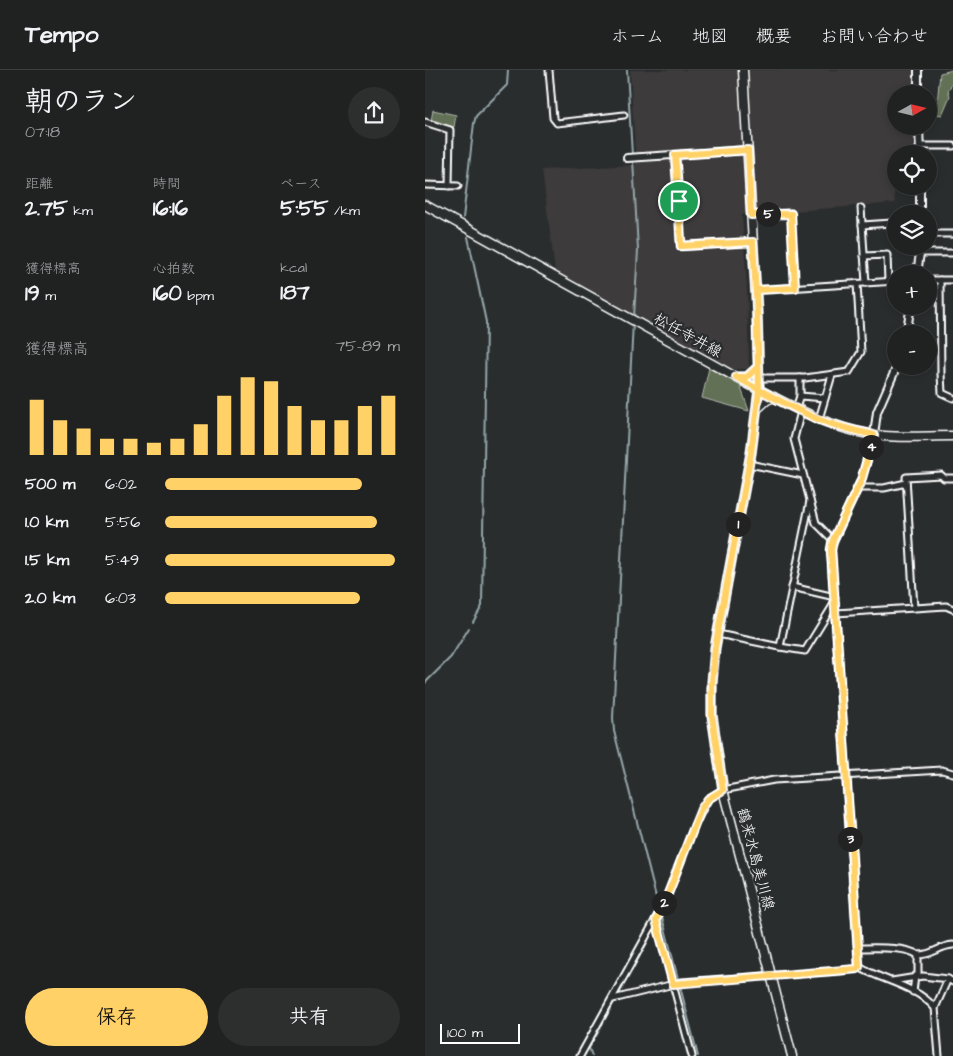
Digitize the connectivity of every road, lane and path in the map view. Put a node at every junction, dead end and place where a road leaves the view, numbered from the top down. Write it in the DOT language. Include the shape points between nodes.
graph roads {
  1 [pos="549,70"];
  2 [pos="743,70"];
  3 [pos="917,70"];
  4 [pos="918,85"];
  5 [pos="624,115"];
  6 [pos="425,122"];
  7 [pos="937,146"];
  8 [pos="953,146"];
  9 [pos="748,150"];
  10 [pos="675,155"];
  11 [pos="630,158"];
  12 [pos="425,184"];
  13 [pos="449,186"];
  14 [pos="458,186"];
  15 [pos="425,205"];
  16 [pos="861,208"];
  17 [pos="751,215"];
  18 [pos="887,222"];
  19 [pos="862,225"];
  20 [pos="937,234"];
  21 [pos="953,234"];
  22 [pos="753,242"];
  23 [pos="937,251"];
  24 [pos="953,253"];
  25 [pos="864,256"];
  26 [pos="887,265"];
  27 [pos="939,280"];
  28 [pos="953,280"];
  29 [pos="887,281"];
  30 [pos="866,282"];
  31 [pos="857,283"];
  32 [pos="795,288"];
  33 [pos="756,290"];
  34 [pos="758,367"];
  35 [pos="832,375"];
  36 [pos="893,375"];
  37 [pos="736,377"];
  38 [pos="759,378"];
  39 [pos="800,378"];
  40 [pos="759,390"];
  41 [pos="800,396"];
  42 [pos="774,397"];
  43 [pos="825,398"];
  44 [pos="953,398"];
  45 [pos="757,408"];
  46 [pos="798,409"];
  47 [pos="819,419"];
  48 [pos="874,435"];
  49 [pos="953,436"];
  50 [pos="749,464"];
  51 [pos="803,475"];
  52 [pos="953,478"];
  53 [pos="906,483"];
  54 [pos="857,488"];
  55 [pos="810,501"];
  56 [pos="833,540"];
  57 [pos="792,587"];
  58 [pos="835,599"];
  59 [pos="914,608"];
  60 [pos="953,609"];
  61 [pos="836,613"];
  62 [pos="718,634"];
  63 [pos="781,647"];
  64 [pos="953,773"];
  65 [pos="846,776"];
  66 [pos="723,790"];
  67 [pos="657,918"];
  68 [pos="953,945"];
  69 [pos="858,948"];
  70 [pos="918,955"];
  71 [pos="859,967"];
  72 [pos="771,975"];
  73 [pos="917,976"];
  74 [pos="951,980"];
  75 [pos="892,981"];
  76 [pos="677,983"];
  77 [pos="913,992"];
  78 [pos="613,999"];
  79 [pos="935,1008"];
  80 [pos="580,1056"];
  81 [pos="692,1056"];
  82 [pos="792,1056"];
  83 [pos="939,1056"];
  1 -- 5 [label="street" via="553,118 557,123"];
  2 -- 9 [label="main road, 鶴来水島美川線"];
  3 -- 4 [label="street"];
  6 -- 13 [label="street" via="450,130"];
  7 -- 8 [label="street"];
  9 -- 10 [label="street"];
  9 -- 17 [label="main road, 鶴来水島美川線"];
  10 -- 11 [label="street"];
  10 -- 22 [label="street" via="681,246"];
  12 -- 13 [label="street"];
  13 -- 14 [label="street"];
  15 -- 37 [label="main road, 松任寺井線"];
  16 -- 19 [label="street"];
  17 -- 22 [label="main road, 鶴来水島美川線"];
  17 -- 32 [label="street" via="791,214"];
  18 -- 19 [label="street"];
  19 -- 25 [label="street"];
  20 -- 21 [label="street"];
  22 -- 33 [label="main road, 鶴来水島美川線"];
  23 -- 24 [label="street"];
  25 -- 26 [label="street" via="887,255"];
  25 -- 30 [label="street"];
  27 -- 28 [label="street"];
  27 -- 44 [label="street" via="943,392"];
  29 -- 30 [label="street"];
  30 -- 31 [label="street"];
  31 -- 32 [label="street"];
  31 -- 35 [label="street" via="861,352 849,372"];
  32 -- 33 [label="street"];
  33 -- 34 [label="main road, 鶴来水島美川線"];
  34 -- 37 [label="main road" via="747,377"];
  34 -- 38 [label="main road, 鶴来水島美川線"];
  35 -- 39 [label="street"];
  35 -- 43 [label="street"];
  36 -- 48 [label="street" via="877,412"];
  37 -- 40 [label="main road, 松任寺井線"];
  38 -- 39 [label="street"];
  38 -- 40 [label="main road, 鶴来水島美川線"];
  39 -- 41 [label="street"];
  40 -- 42 [label="main road, 松任寺井線"];
  40 -- 45 [label="main road, 鶴来水島美川線"];
  41 -- 43 [label="street"];
  41 -- 46 [label="street"];
  42 -- 45 [label="main road"];
  42 -- 46 [label="main road, 松任寺井線"];
  43 -- 47 [label="street"];
  45 -- 50 [label="main road, 鶴来水島美川線"];
  46 -- 47 [label="main road, 松任寺井線"];
  46 -- 51 [label="street" via="793,440"];
  47 -- 48 [label="main road, 松任寺井線"];
  48 -- 49 [label="main road, 松任寺井線"];
  48 -- 54 [label="street"];
  50 -- 51 [label="street"];
  50 -- 62 [label="main road, 鶴来水島美川線"];
  51 -- 55 [label="street"];
  52 -- 53 [label="street" via="941,475 905,477"];
  53 -- 54 [label="street" via="884,488"];
  53 -- 59 [label="street"];
  54 -- 56 [label="street"];
  55 -- 56 [label="street" via="816,523"];
  55 -- 57 [label="street"];
  56 -- 58 [label="street"];
  57 -- 58 [label="street"];
  57 -- 63 [label="street"];
  58 -- 61 [label="street"];
  58 -- 63 [label="street" via="805,651"];
  59 -- 60 [label="street" via="946,606"];
  59 -- 61 [label="street"];
  61 -- 65 [label="street"];
  62 -- 63 [label="street"];
  62 -- 66 [label="main road, 鶴来水島美川線" via="712,716"];
  64 -- 65 [label="street" via="942,770"];
  65 -- 66 [label="street" via="774,780"];
  65 -- 69 [label="street"];
  66 -- 67 [label="street" via="708,799 701,809"];
  66 -- 72 [label="main road, 鶴来水島美川線"];
  67 -- 76 [label="street"];
  67 -- 78 [label="street"];
  68 -- 70 [label="street" via="928,955"];
  69 -- 70 [label="street" via="900,948"];
  69 -- 71 [label="street"];
  70 -- 73 [label="street"];
  71 -- 72 [label="street"];
  71 -- 75 [label="street"];
  72 -- 76 [label="street"];
  72 -- 82 [label="main road, 鶴来水島美川線"];
  73 -- 74 [label="street"];
  73 -- 75 [label="street"];
  73 -- 77 [label="street"];
  74 -- 79 [label="street"];
  75 -- 77 [label="street"];
  76 -- 78 [label="street"];
  76 -- 81 [label="street"];
  77 -- 79 [label="street"];
  78 -- 80 [label="street"];
  79 -- 83 [label="street"];
}
